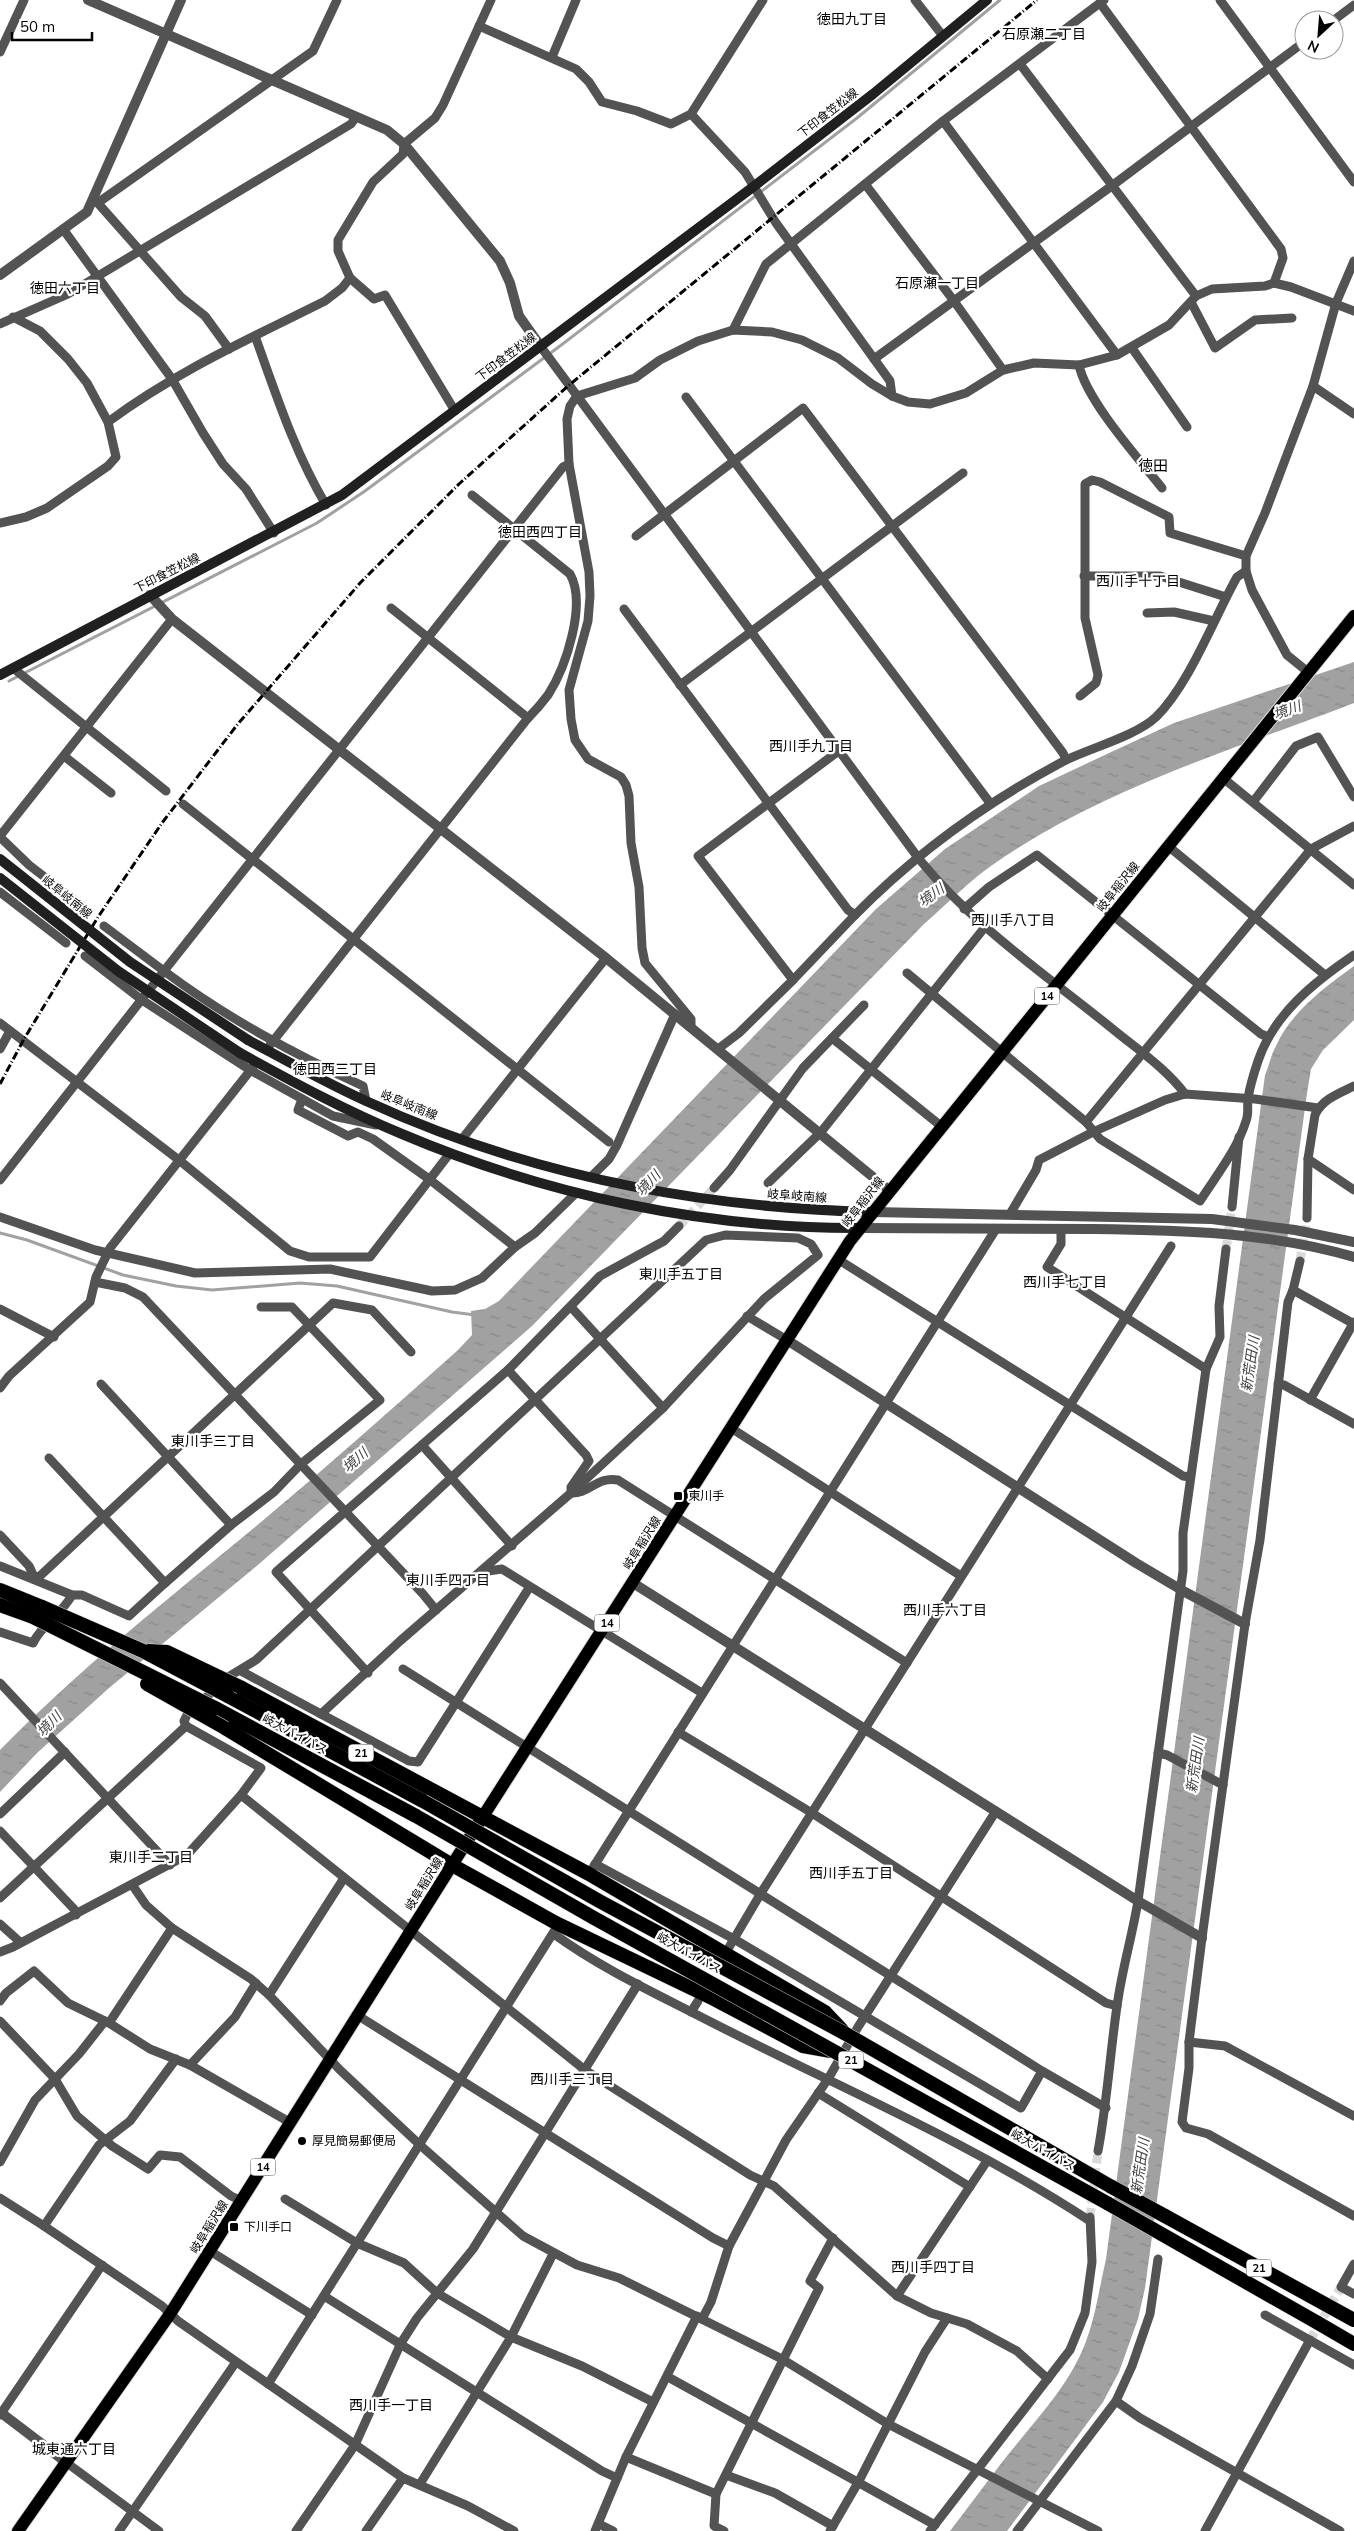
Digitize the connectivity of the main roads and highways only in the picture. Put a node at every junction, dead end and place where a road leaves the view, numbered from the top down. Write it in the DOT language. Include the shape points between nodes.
graph roads {
  1 [pos="987,0"];
  2 [pos="1354,616"];
  3 [pos="0,675"];
  4 [pos="0,859"];
  5 [pos="0,878"];
  6 [pos="873,1212"];
  7 [pos="861,1228"];
  8 [pos="0,1590"];
  9 [pos="0,1605"];
  10 [pos="143,1651"];
  11 [pos="130,1665"];
  12 [pos="483,1819"];
  13 [pos="452,1865"];
  14 [pos="846,2034"];
  15 [pos="837,2052"];
  16 [pos="1354,2320"];
  17 [pos="1354,2344"];
  18 [pos="18,2531"];
  1 -- 3 [label="main road, 下印食笠松線" via="754,189 342,495"];
  2 -- 6 [label="main road, 岐阜稲沢線 / 14"];
  4 -- 6 [label="main road, 岐阜岐南線, bridge" via="130,962 248,1040 366,1101 521,1159 596,1178 744,1205"];
  5 -- 7 [label="main road, bridge" via="118,971 240,1053 384,1126 450,1153 579,1194 660,1210 753,1222"];
  6 -- 7 [label="main road, 岐阜稲沢線 / 14"];
  7 -- 12 [label="main road, 岐阜稲沢線 / 14"];
  8 -- 10 [label="highway, 岐大バイパス / 21, bridge"];
  9 -- 11 [label="highway, 岐大バイパス / 21, bridge" via="32,1617"];
  10 -- 12 [label="highway, 21, bridge" via="167,1652 240,1687"];
  10 -- 14 [label="highway, 岐大バイパス / 21, bridge"];
  11 -- 13 [label="highway, 21, bridge" via="142,1680"];
  11 -- 15 [label="highway, 岐大バイパス / 21, bridge" via="416,1816"];
  12 -- 13 [label="main road, 岐阜稲沢線 / 14"];
  12 -- 14 [label="highway, 21" via="592,1869 824,2012"];
  13 -- 15 [label="highway, 21" via="555,1928 714,1999 803,2046"];
  13 -- 18 [label="main road, 岐阜稲沢線 / 14" via="170,2314"];
  14 -- 16 [label="highway, 岐大バイパス / 21, bridge" via="1110,2186"];
  15 -- 17 [label="highway, 岐大バイパス / 21, bridge"];
}
